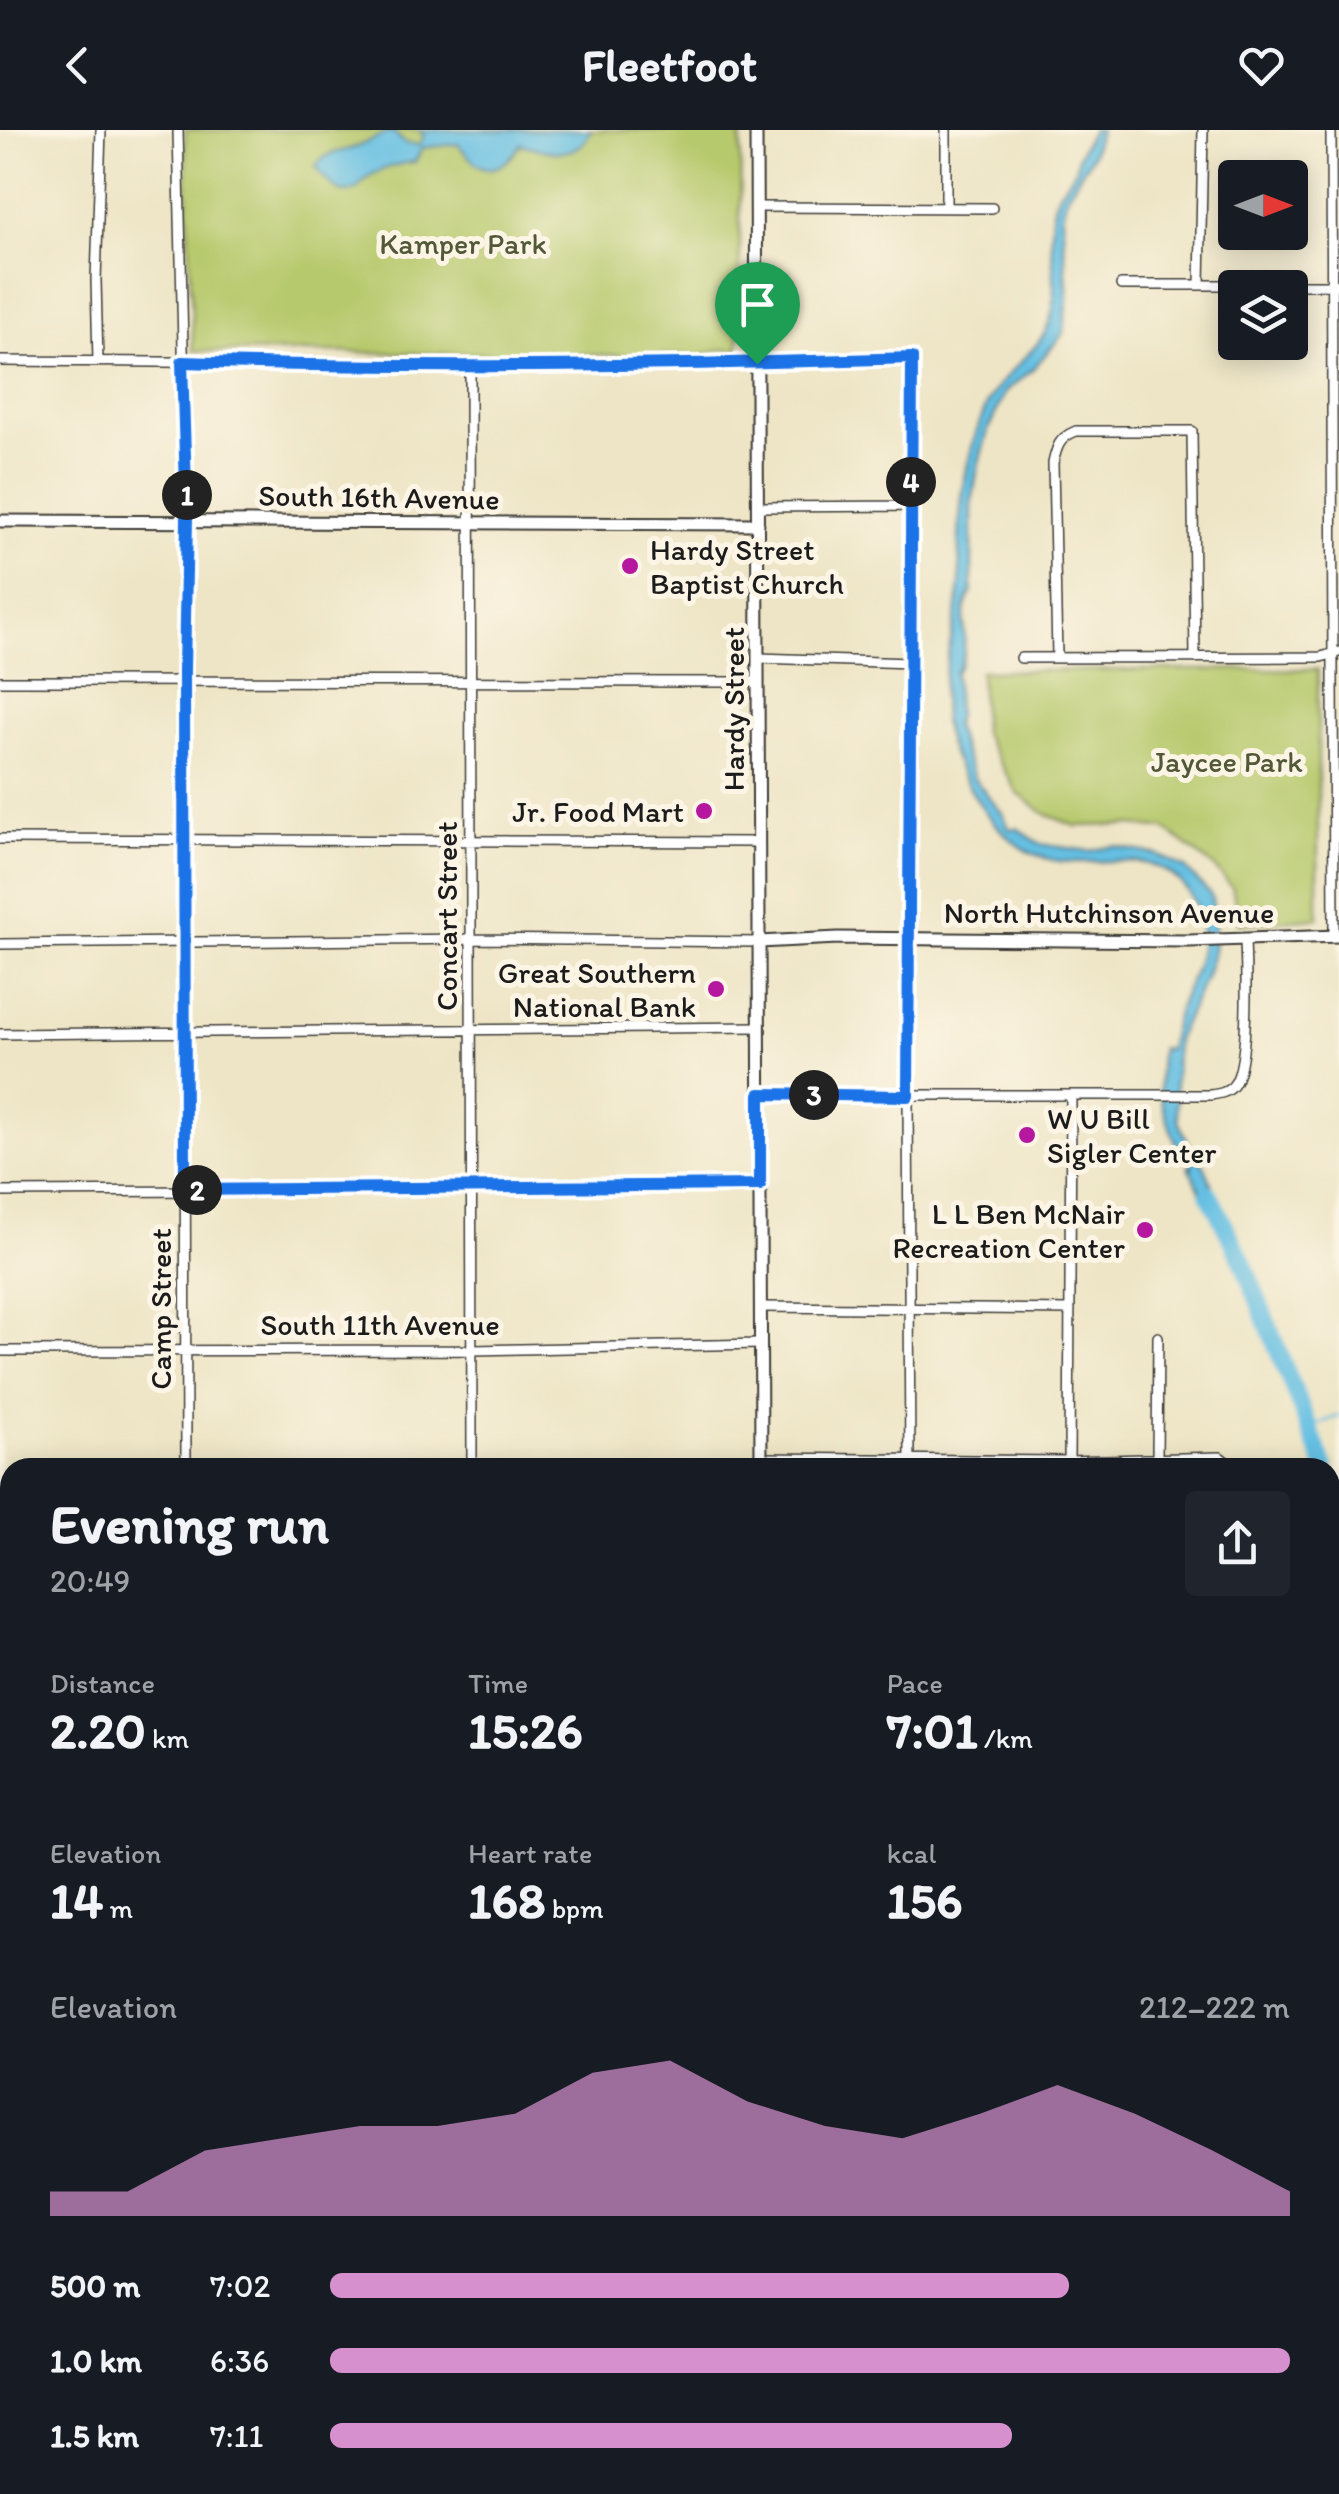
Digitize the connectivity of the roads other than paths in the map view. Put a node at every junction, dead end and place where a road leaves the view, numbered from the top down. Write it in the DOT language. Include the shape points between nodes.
graph roads {
  1 [pos="102,130"];
  2 [pos="178,130"];
  3 [pos="756,130"];
  4 [pos="946,130"];
  5 [pos="1203,130"];
  6 [pos="1331,130"];
  7 [pos="946,206"];
  8 [pos="757,208"];
  9 [pos="992,208"];
  10 [pos="1120,285"];
  11 [pos="1200,285"];
  12 [pos="1335,286"];
  13 [pos="0,361"];
  14 [pos="98,362"];
  15 [pos="182,362"];
  16 [pos="470,364"];
  17 [pos="757,364"];
  18 [pos="911,506"];
  19 [pos="758,507"];
  20 [pos="187,520"];
  21 [pos="0,521"];
  22 [pos="469,523"];
  23 [pos="758,524"];
  24 [pos="1335,653"];
  25 [pos="1056,657"];
  26 [pos="758,658"];
  27 [pos="1021,658"];
  28 [pos="1195,658"];
  29 [pos="911,662"];
  30 [pos="184,680"];
  31 [pos="0,681"];
  32 [pos="758,682"];
  33 [pos="471,683"];
  34 [pos="0,839"];
  35 [pos="184,839"];
  36 [pos="470,840"];
  37 [pos="759,842"];
  38 [pos="1336,936"];
  39 [pos="910,938"];
  40 [pos="471,939"];
  41 [pos="1238,940"];
  42 [pos="184,941"];
  43 [pos="759,942"];
  44 [pos="0,944"];
  45 [pos="759,1026"];
  46 [pos="472,1028"];
  47 [pos="184,1030"];
  48 [pos="0,1034"];
  49 [pos="760,1094"];
  50 [pos="1072,1095"];
  51 [pos="908,1096"];
  52 [pos="760,1185"];
  53 [pos="185,1190"];
  54 [pos="472,1190"];
  55 [pos="0,1192"];
  56 [pos="910,1306"];
  57 [pos="760,1307"];
  58 [pos="1070,1310"];
  59 [pos="1158,1336"];
  60 [pos="760,1344"];
  61 [pos="0,1350"];
  62 [pos="185,1350"];
  63 [pos="472,1350"];
  64 [pos="186,1458"];
  65 [pos="472,1458"];
  66 [pos="760,1458"];
  67 [pos="910,1458"];
  68 [pos="1070,1458"];
  69 [pos="1157,1458"];
  70 [pos="1221,1458"];
  1 -- 14 [label="street"];
  2 -- 15 [label="street, Camp Street"];
  3 -- 8 [label="main road, Hardy Street"];
  4 -- 7 [label="street"];
  5 -- 11 [label="street"];
  6 -- 12 [label="street"];
  7 -- 8 [label="street"];
  7 -- 9 [label="street"];
  8 -- 17 [label="main road, Hardy Street"];
  10 -- 11 [label="street"];
  11 -- 12 [label="street"];
  12 -- 24 [label="street"];
  13 -- 14 [label="street"];
  14 -- 15 [label="street"];
  15 -- 16 [label="street"];
  15 -- 20 [label="street, Camp Street"];
  16 -- 17 [label="street"];
  16 -- 22 [label="street, Concart Street"];
  17 -- 18 [label="street" via="912,358"];
  17 -- 19 [label="main road, Hardy Street"];
  18 -- 19 [label="street"];
  18 -- 29 [label="street"];
  19 -- 23 [label="main road, Hardy Street"];
  20 -- 21 [label="main road, South 16th Avenue"];
  20 -- 22 [label="main road, South 16th Avenue"];
  20 -- 30 [label="street, Camp Street"];
  22 -- 23 [label="main road, South 16th Avenue"];
  22 -- 33 [label="street, Concart Street"];
  23 -- 26 [label="main road, Hardy Street"];
  24 -- 28 [label="street"];
  24 -- 38 [label="street"];
  25 -- 27 [label="street"];
  25 -- 28 [label="street"];
  25 -- 28 [label="street" via="1057,445 1076,431 1192,431"];
  26 -- 29 [label="street"];
  26 -- 32 [label="main road, Hardy Street"];
  29 -- 39 [label="street"];
  30 -- 31 [label="street"];
  30 -- 33 [label="street"];
  30 -- 35 [label="street, Camp Street"];
  32 -- 33 [label="street"];
  32 -- 37 [label="main road, Hardy Street"];
  33 -- 36 [label="street, Concart Street"];
  34 -- 35 [label="street"];
  35 -- 36 [label="street"];
  35 -- 42 [label="street, Camp Street"];
  36 -- 37 [label="street"];
  36 -- 40 [label="street, Concart Street"];
  37 -- 43 [label="main road, Hardy Street"];
  38 -- 41 [label="main road, North Hutchinson Avenue"];
  39 -- 41 [label="main road, North Hutchinson Avenue"];
  39 -- 43 [label="main road, North Hutchinson Avenue"];
  39 -- 51 [label="street"];
  40 -- 42 [label="street"];
  40 -- 43 [label="street"];
  40 -- 46 [label="street, Concart Street"];
  41 -- 50 [label="street" via="1246,1010 1236,1082 1228,1092"];
  42 -- 44 [label="street"];
  42 -- 47 [label="street, Camp Street"];
  43 -- 45 [label="main road, Hardy Street"];
  45 -- 46 [label="street"];
  45 -- 49 [label="main road, Hardy Street"];
  46 -- 47 [label="street"];
  46 -- 54 [label="street, Concart Street"];
  47 -- 48 [label="street"];
  47 -- 53 [label="street, Camp Street"];
  49 -- 51 [label="street"];
  49 -- 52 [label="main road, Hardy Street"];
  50 -- 51 [label="street"];
  50 -- 58 [label="street"];
  51 -- 56 [label="street"];
  52 -- 54 [label="street"];
  52 -- 57 [label="main road, Hardy Street"];
  53 -- 54 [label="street"];
  53 -- 55 [label="street"];
  53 -- 62 [label="street, Camp Street"];
  54 -- 63 [label="street, Concart Street"];
  56 -- 57 [label="street"];
  56 -- 58 [label="street"];
  56 -- 67 [label="street"];
  57 -- 60 [label="main road, Hardy Street"];
  58 -- 68 [label="street"];
  59 -- 69 [label="street"];
  60 -- 63 [label="street, South 11th Avenue"];
  60 -- 66 [label="main road, Hardy Street"];
  61 -- 62 [label="street, South 11th Avenue"];
  62 -- 63 [label="street, South 11th Avenue"];
  62 -- 64 [label="street, Camp Street"];
  63 -- 65 [label="street, Concart Street"];
  69 -- 70 [label="street"];
}
